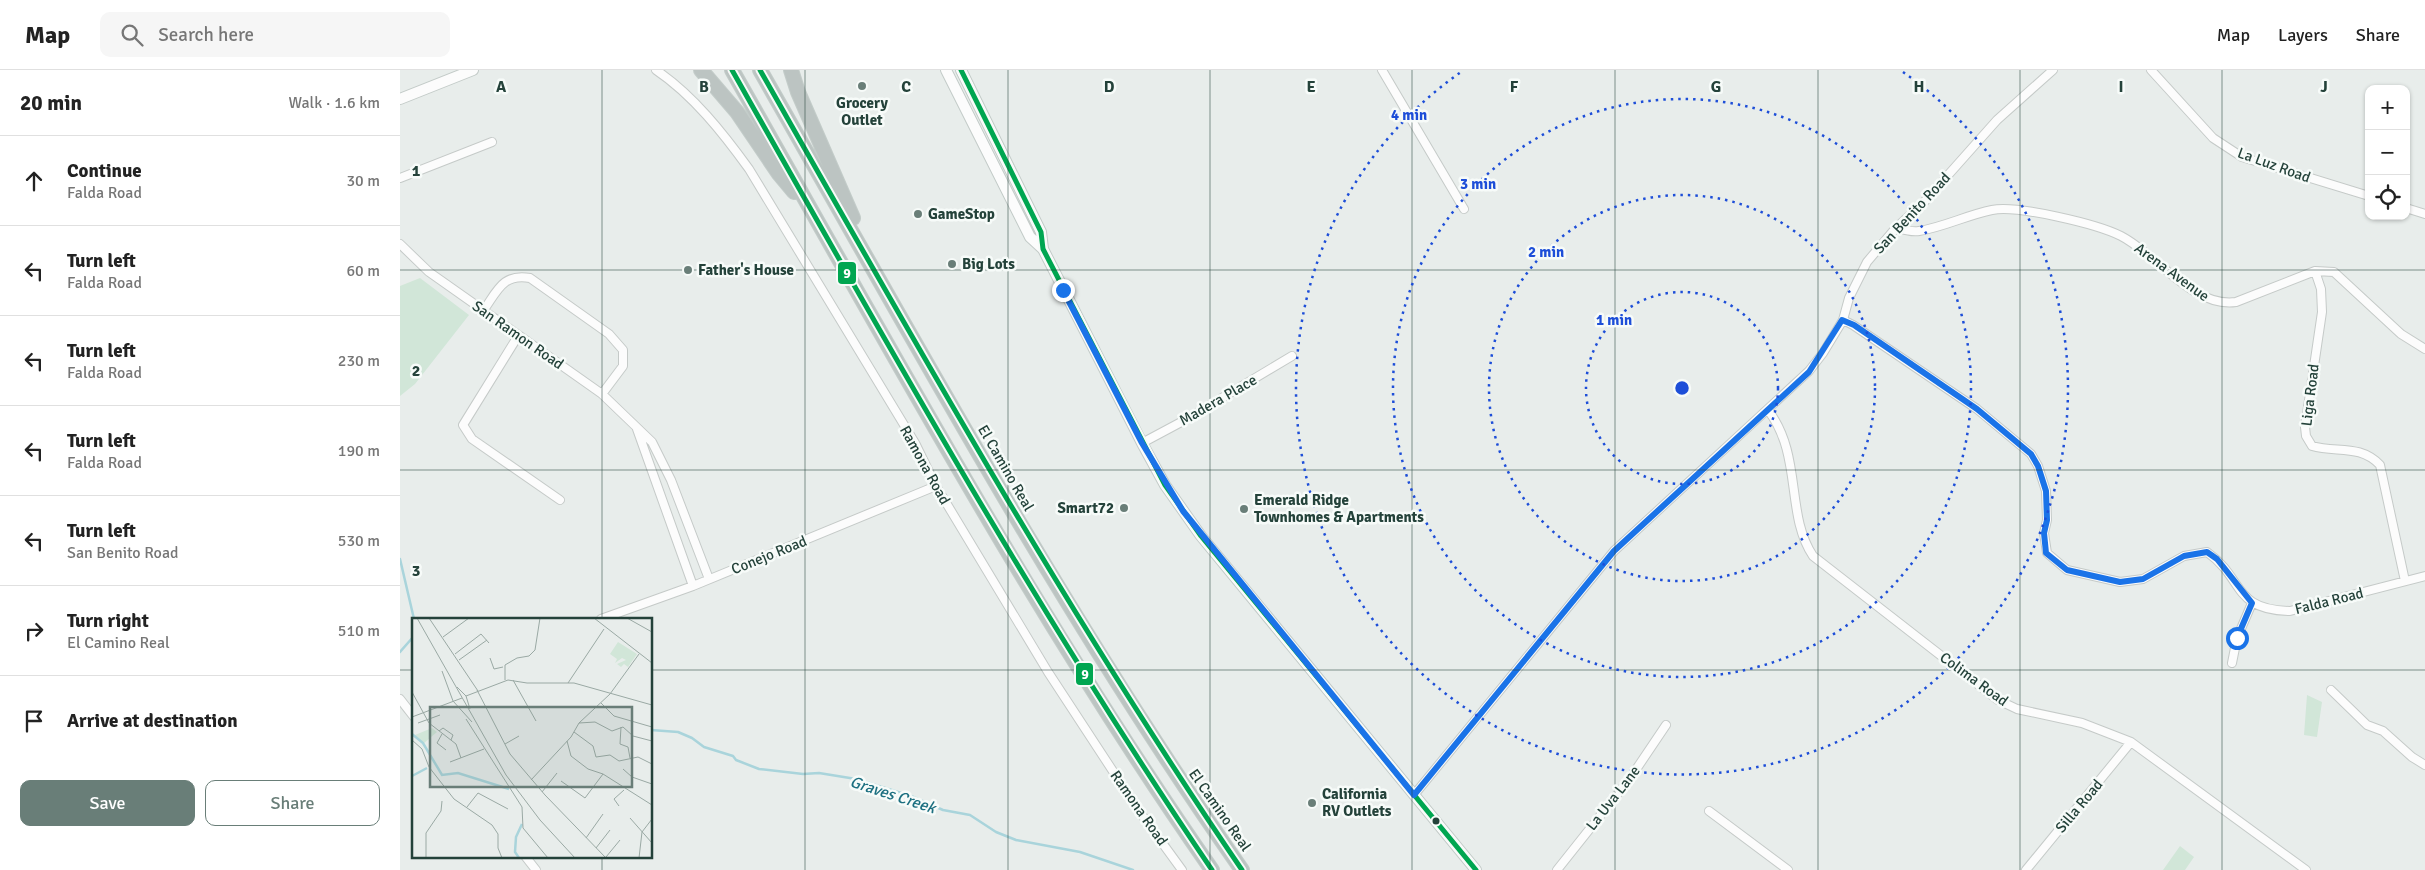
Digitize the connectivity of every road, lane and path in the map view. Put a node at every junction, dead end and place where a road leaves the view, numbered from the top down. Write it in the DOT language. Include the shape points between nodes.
graph roads {
  1 [pos="473,70"];
  2 [pos="656,70"];
  3 [pos="701,70"];
  4 [pos="732,70"];
  5 [pos="760,70"];
  6 [pos="791,70"];
  7 [pos="946,70"];
  8 [pos="961,70"];
  9 [pos="1382,70"];
  10 [pos="2053,70"];
  11 [pos="2151,70"];
  12 [pos="400,99"];
  13 [pos="492,142"];
  14 [pos="400,178"];
  15 [pos="2365,195"];
  16 [pos="1464,209"];
  17 [pos="2410,209"];
  18 [pos="2425,214"];
  19 [pos="817,219"];
  20 [pos="1894,230"];
  21 [pos="400,244"];
  22 [pos="1043,249"];
  23 [pos="2315,271"];
  24 [pos="878,276"];
  25 [pos="483,311"];
  26 [pos="1842,320"];
  27 [pos="518,336"];
  28 [pos="2425,349"];
  29 [pos="1292,356"];
  30 [pos="602,394"];
  31 [pos="1768,410"];
  32 [pos="636,425"];
  33 [pos="1142,443"];
  34 [pos="936,486"];
  35 [pos="560,500"];
  36 [pos="2425,576"];
  37 [pos="709,580"];
  38 [pos="2405,581"];
  39 [pos="693,586"];
  40 [pos="2252,603"];
  41 [pos="604,618"];
  42 [pos="2232,663"];
  43 [pos="2331,690"];
  44 [pos="400,699"];
  45 [pos="412,714"];
  46 [pos="1666,725"];
  47 [pos="2131,742"];
  48 [pos="2425,765"];
  49 [pos="1414,795"];
  50 [pos="1709,811"];
  51 [pos="527,858"];
  52 [pos="536,870"];
  53 [pos="1182,870"];
  54 [pos="1212,870"];
  55 [pos="1242,870"];
  56 [pos="1476,870"];
  57 [pos="1557,870"];
  58 [pos="1788,870"];
  59 [pos="2026,870"];
  60 [pos="2306,870"];
  1 -- 12 [label="main road"];
  2 -- 34 [label="street, Ramona Road" via="699,109 749,169 915,443"];
  3 -- 19 [label="highway" via="737,112 779,174"];
  4 -- 19 [label="highway"];
  5 -- 24 [label="highway, El Camino Real"];
  6 -- 24 [label="highway"];
  7 -- 22 [label="main road" via="1030,237"];
  8 -- 22 [label="main road" via="1041,232"];
  9 -- 16 [label="street"];
  10 -- 20 [label="street, San Benito Road" via="1996,120 1925,201"];
  11 -- 15 [label="street, La Luz Road" via="2213,138 2242,157"];
  13 -- 14 [label="street"];
  17 -- 18 [label="street"];
  19 -- 54 [label="highway" via="1039,606"];
  20 -- 23 [label="street, Arena Avenue" via="1918,232 1994,209 2052,216 2122,236 2197,293 2212,301 2226,303"];
  20 -- 26 [label="street, San Benito Road" via="1867,262"];
  21 -- 25 [label="street, San Ramon Road" via="429,272"];
  22 -- 33 [label="main road"];
  23 -- 28 [label="street" via="2334,272 2401,334"];
  23 -- 38 [label="street, Liga Road" via="2321,289 2322,312 2306,436 2312,446 2358,452 2371,456 2380,465"];
  24 -- 55 [label="highway, El Camino Real" via="1051,578 1161,752"];
  25 -- 27 [label="street, San Ramon Road"];
  25 -- 30 [label="street" via="504,281 517,276 530,278 610,334 623,350 623,366"];
  26 -- 31 [label="street, San Benito Road" via="1809,372"];
  26 -- 40 [label="street" via="1977,409 2031,454 2046,491 2046,553 2067,570 2120,582 2135,582 2184,556 2207,552 2217,559"];
  27 -- 30 [label="street, San Ramon Road"];
  27 -- 35 [label="street" via="463,425 472,439"];
  29 -- 33 [label="street, Madera Place"];
  30 -- 32 [label="street, San Ramon Road"];
  31 -- 47 [label="street, Colima Road" via="1790,457 1802,530 1813,556 1998,700 2017,709 2082,723"];
  31 -- 49 [label="street, San Benito Road" via="1614,551"];
  32 -- 37 [label="street, San Ramon Road" via="652,442 671,480"];
  32 -- 39 [label="street"];
  33 -- 49 [label="main road" via="1165,484 1201,536"];
  34 -- 37 [label="street, Conejo Road"];
  34 -- 53 [label="street, Ramona Road" via="1048,672 1139,811"];
  36 -- 38 [label="street, Falda Road"];
  37 -- 39 [label="street, Conejo Road"];
  38 -- 40 [label="street, Falda Road" via="2290,611 2270,611"];
  39 -- 41 [label="street, Conejo Road"];
  40 -- 42 [label="street" via="2237,638"];
  43 -- 48 [label="street" via="2367,725 2382,732"];
  44 -- 45 [label="street"];
  46 -- 57 [label="street, La Uva Lane" via="1631,777"];
  47 -- 59 [label="street, Silla Road"];
  47 -- 60 [label="street, Colima Road"];
  49 -- 56 [label="main road"];
  50 -- 58 [label="street"];
  51 -- 52 [label="street"];
}
